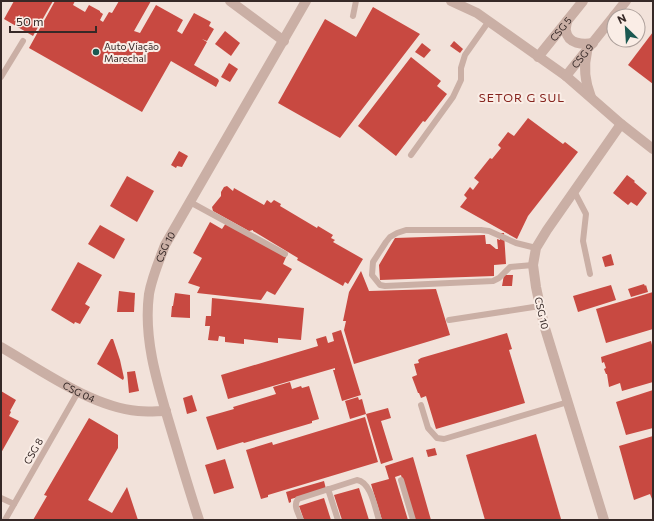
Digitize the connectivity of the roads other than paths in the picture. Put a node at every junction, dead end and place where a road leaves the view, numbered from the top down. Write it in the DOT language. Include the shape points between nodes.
graph roads {
  1 [pos="230,1"];
  2 [pos="306,1"];
  3 [pos="356,1"];
  4 [pos="451,1"];
  5 [pos="468,1"];
  6 [pos="583,1"];
  7 [pos="477,13"];
  8 [pos="353,16"];
  9 [pos="489,21"];
  10 [pos="567,21"];
  11 [pos="606,26"];
  12 [pos="24,41"];
  13 [pos="284,41"];
  14 [pos="551,41"];
  15 [pos="524,46"];
  16 [pos="590,46"];
  17 [pos="538,57"];
  18 [pos="566,76"];
  19 [pos="1,77"];
  20 [pos="592,98"];
  21 [pos="621,124"];
  22 [pos="653,149"];
  23 [pos="411,155"];
  24 [pos="574,191"];
  25 [pos="190,202"];
  26 [pos="536,248"];
  27 [pos="284,254"];
  28 [pos="533,265"];
  29 [pos="590,274"];
  30 [pos="540,306"];
  31 [pos="449,320"];
  32 [pos="1,347"];
  33 [pos="78,392"];
  34 [pos="568,402"];
  35 [pos="421,406"];
  36 [pos="166,411"];
  37 [pos="401,480"];
  38 [pos="328,489"];
  39 [pos="1,498"];
  40 [pos="14,504"];
  41 [pos="5,520"];
  42 [pos="198,520"];
  43 [pos="301,520"];
  44 [pos="338,520"];
  45 [pos="379,520"];
  46 [pos="413,520"];
  47 [pos="604,520"];
  1 -- 13 [label="street"];
  2 -- 13 [label="street, CSG 10"];
  3 -- 8 [label="lane"];
  4 -- 7 [label="street"];
  5 -- 7 [label="street"];
  6 -- 10 [label="street, CSG 5"];
  7 -- 9 [label="street"];
  9 -- 15 [label="street"];
  9 -- 23 [label="lane" via="465,55 461,80 452,97"];
  10 -- 14 [label="street, CSG 5"];
  10 -- 16 [label="street" via="566,31 570,39"];
  11 -- 16 [label="street, CSG 9"];
  12 -- 19 [label="lane"];
  13 -- 25 [label="street, CSG 10"];
  14 -- 15 [label="street"];
  14 -- 17 [label="street, CSG 5"];
  15 -- 17 [label="street"];
  16 -- 18 [label="street, CSG 9"];
  16 -- 20 [label="street" via="584,62 586,84"];
  17 -- 18 [label="street"];
  18 -- 20 [label="street"];
  20 -- 21 [label="street"];
  21 -- 22 [label="street"];
  21 -- 24 [label="street, CSG 10"];
  24 -- 26 [label="street, CSG 10"];
  24 -- 29 [label="lane" via="586,214 583,241"];
  25 -- 27 [label="lane"];
  25 -- 36 [label="street, CSG 10" via="165,245 149,295 150,350"];
  26 -- 28 [label="street, CSG 10"];
  26 -- 28 [label="lane" via="516,244 489,231 406,230 390,237 386,242 373,262 372,275 380,285 385,286 493,281 510,267"];
  28 -- 30 [label="street, CSG 10"];
  30 -- 31 [label="lane"];
  30 -- 34 [label="street, CSG 10"];
  32 -- 33 [label="street, CSG 04"];
  33 -- 36 [label="street, CSG 04" via="118,407 138,411"];
  33 -- 40 [label="lane, CSG 8"];
  34 -- 35 [label="lane" via="444,439 436,438 428,428"];
  34 -- 47 [label="street, CSG 10"];
  36 -- 42 [label="street, CSG 10"];
  37 -- 46 [label="lane"];
  38 -- 43 [label="lane" via="298,499 296,506"];
  38 -- 44 [label="lane"];
  38 -- 45 [label="lane" via="357,480 362,481 368,488"];
  39 -- 40 [label="lane"];
  40 -- 41 [label="lane, CSG 8"];
}
